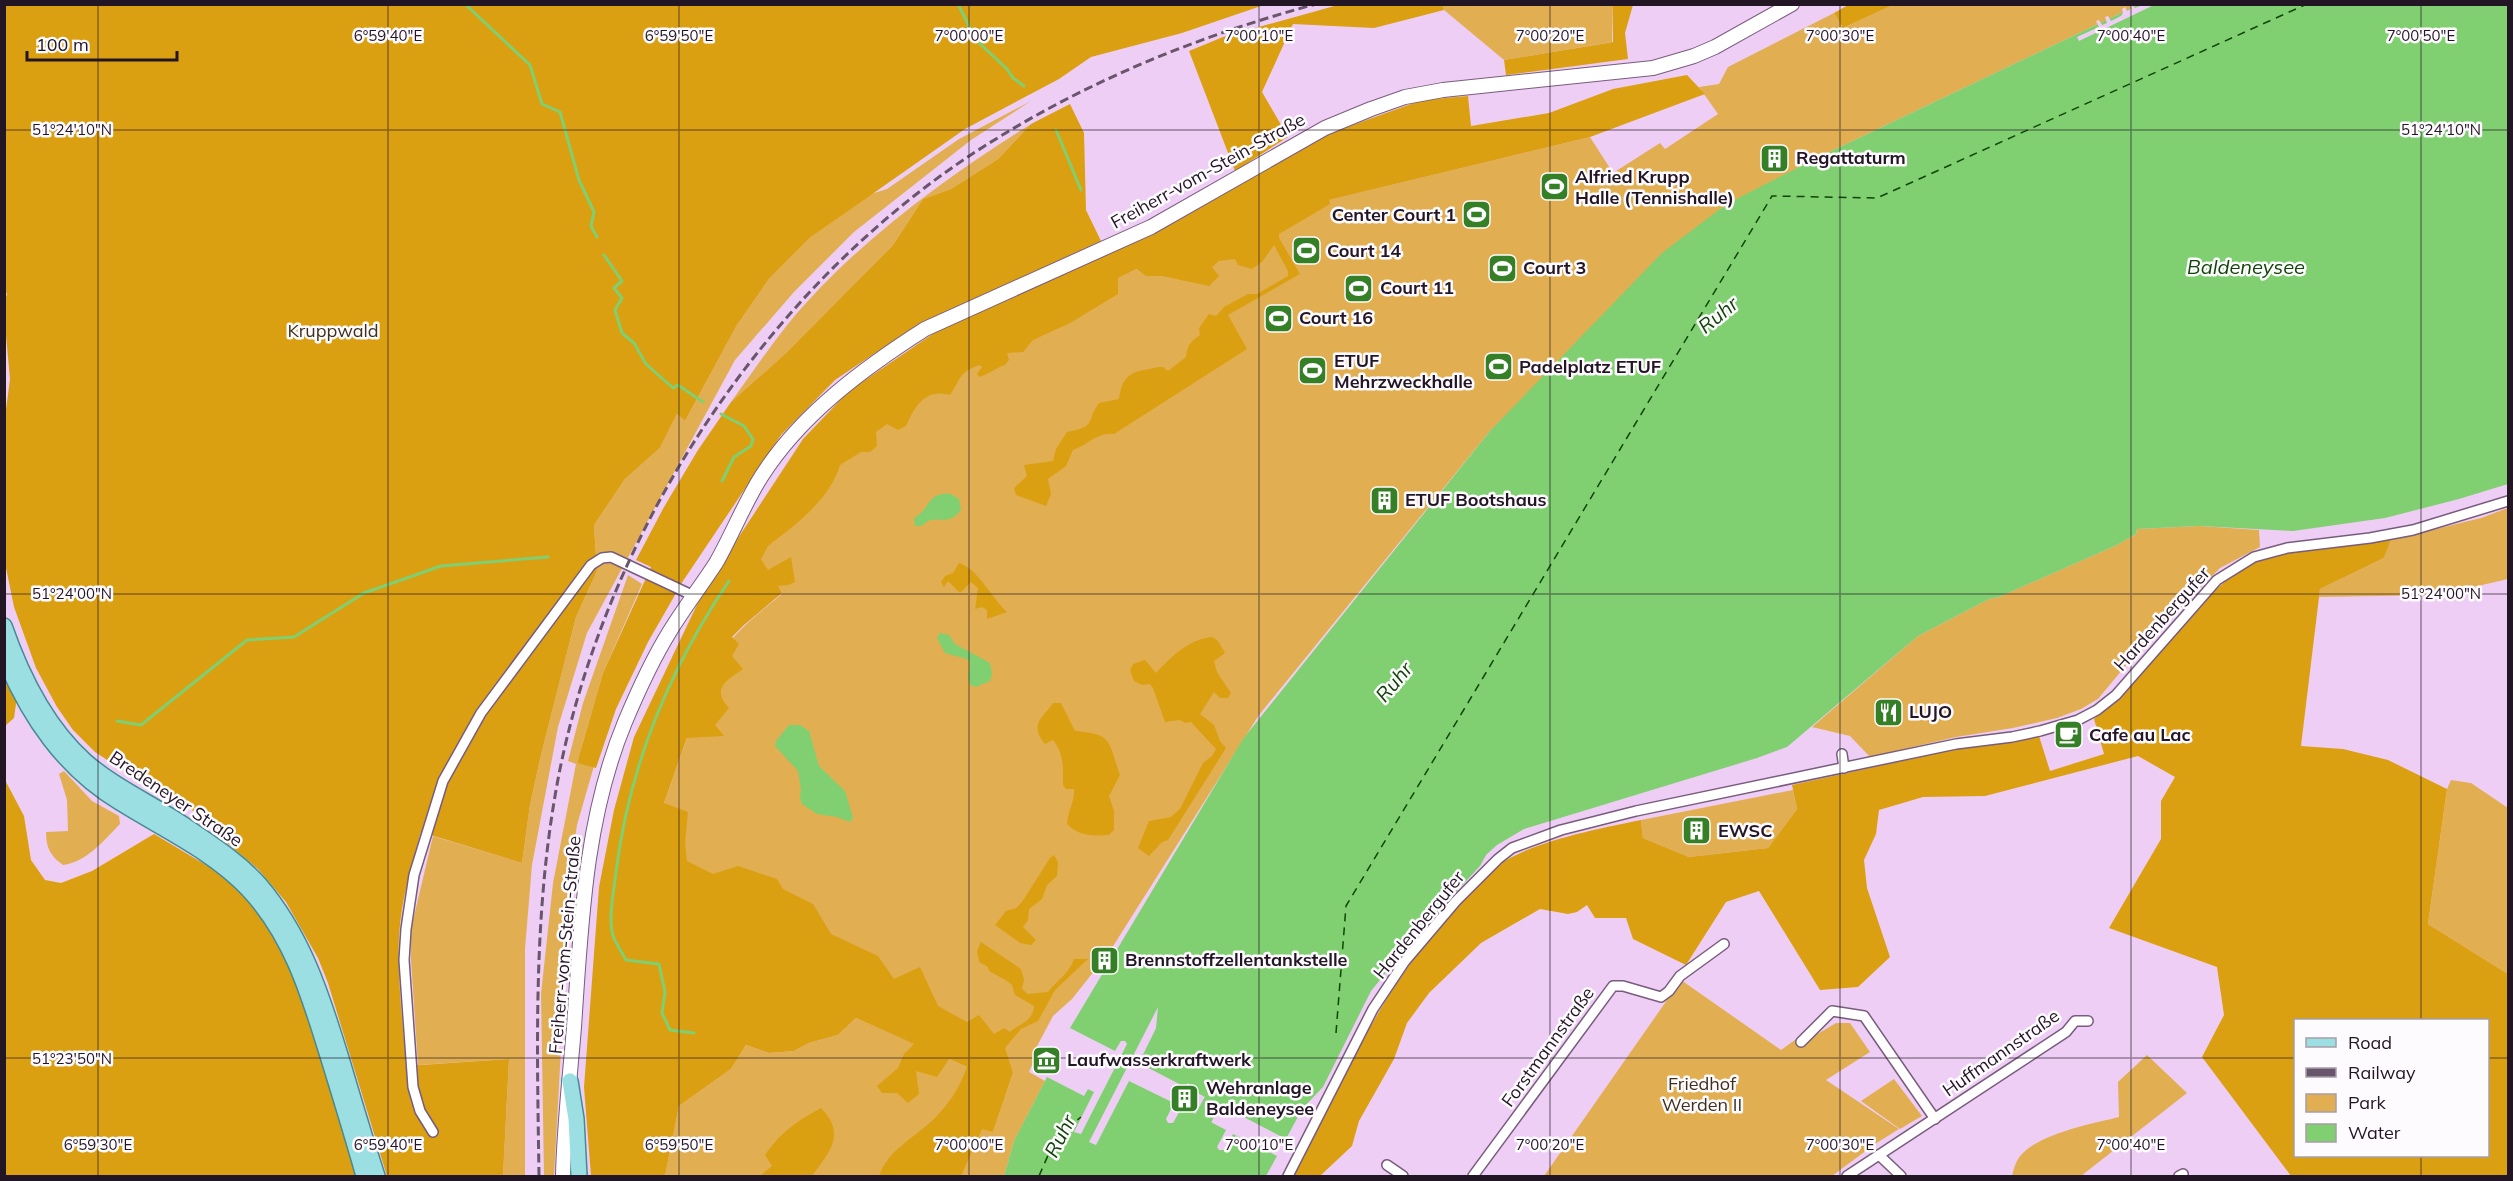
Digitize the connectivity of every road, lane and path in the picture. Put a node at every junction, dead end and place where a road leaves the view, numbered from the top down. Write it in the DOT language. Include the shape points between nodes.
graph roads {
  1 [pos="1792,4"];
  2 [pos="2508,501"];
  3 [pos="694,596"];
  4 [pos="4,626"];
  5 [pos="4,657"];
  6 [pos="1842,754"];
  7 [pos="1844,768"];
  8 [pos="1724,944"];
  9 [pos="2088,1021"];
  10 [pos="1801,1042"];
  11 [pos="570,1080"];
  12 [pos="1935,1119"];
  13 [pos="433,1132"];
  14 [pos="1879,1155"];
  15 [pos="1387,1165"];
  16 [pos="364,1176"];
  17 [pos="377,1176"];
  18 [pos="563,1176"];
  19 [pos="579,1176"];
  20 [pos="1288,1176"];
  21 [pos="1403,1176"];
  22 [pos="1473,1176"];
  23 [pos="1847,1176"];
  24 [pos="1901,1176"];
  1 -- 3 [label="main road, Freiherr-vom-Stein-Straße" via="1715,47 1669,64 1620,73 1443,90 1371,109 1317,132 1150,227 925,329 843,388 778,452"];
  2 -- 7 [label="street, Hardenbergufer" via="2413,530 2254,556 2217,580 2116,695 2097,711 2040,731"];
  3 -- 11 [label="main road, Freiherr-vom-Stein-Straße" via="645,677 605,780 586,877"];
  3 -- 13 [label="street" via="611,557 591,565 481,713 443,781 414,875 404,960 413,1087 420,1111"];
  4 -- 17 [label="main road, Bredeneyer Straße" via="38,701 66,742 106,777 235,861 277,906 299,943 319,990"];
  5 -- 16 [label="main road, Bredeneyer Straße" via="28,706 57,749 105,793 228,870 268,913 298,966 312,1003"];
  6 -- 7 [label="street"];
  7 -- 20 [label="street, Hardenbergufer" via="1636,811 1512,848 1456,900 1373,1009"];
  8 -- 22 [label="street, Forstmannstraße" via="1680,976 1660,997 1613,986"];
  9 -- 12 [label="street, Huffmannstraße" via="2075,1021 2066,1032"];
  10 -- 12 [label="street, Huffmannstraße" via="1832,1011 1864,1016"];
  11 -- 18 [label="main road, Freiherr-vom-Stein-Straße"];
  11 -- 19 [label="main road"];
  12 -- 14 [label="street, Huffmannstraße"];
  14 -- 23 [label="street, Huffmannstraße"];
  14 -- 24 [label="street"];
  15 -- 21 [label="street"];
}
